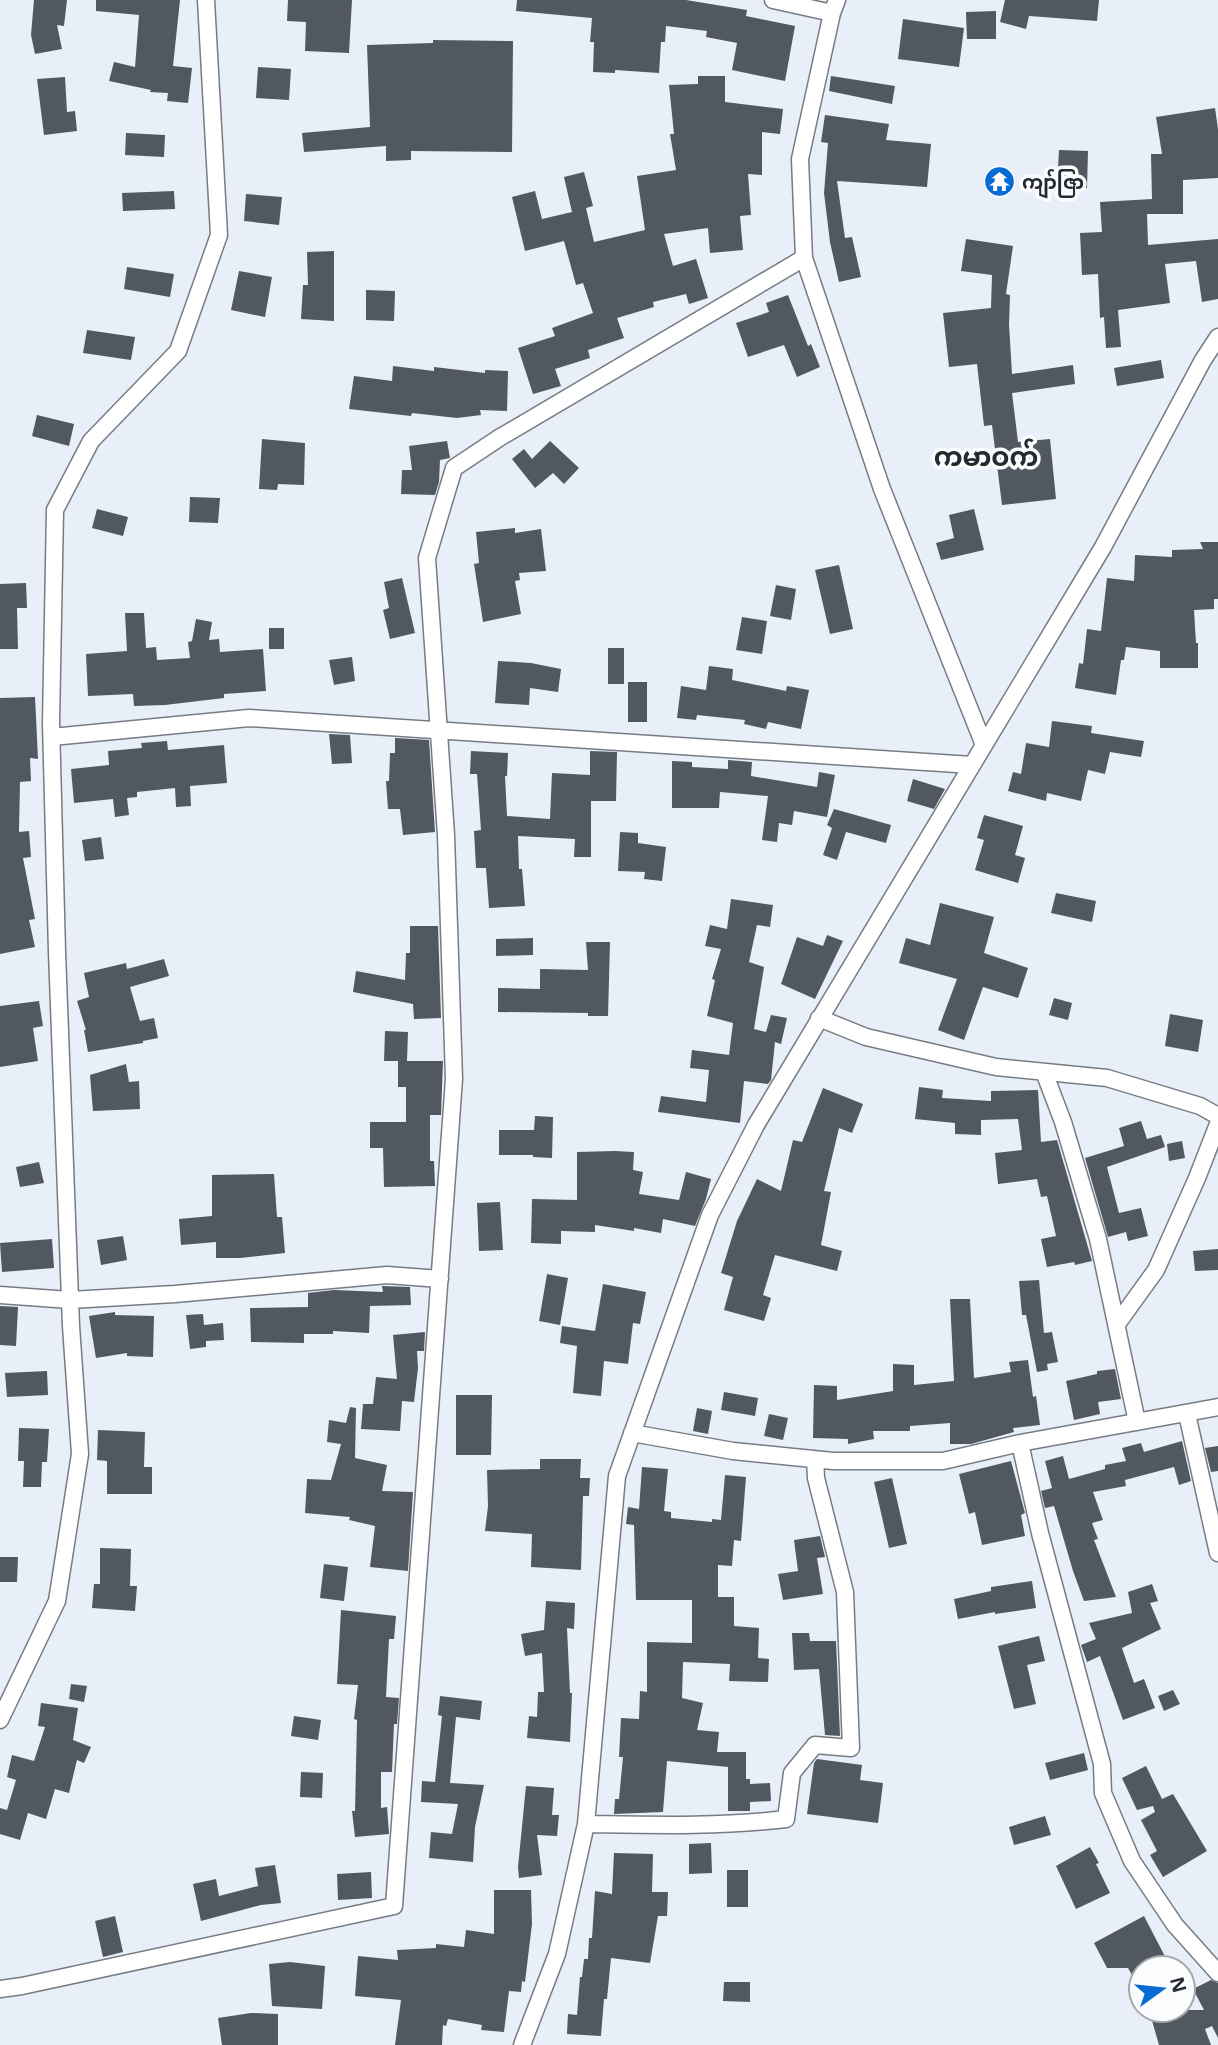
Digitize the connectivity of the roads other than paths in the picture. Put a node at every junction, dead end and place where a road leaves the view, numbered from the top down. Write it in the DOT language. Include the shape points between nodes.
graph roads {
  1 [pos="206,0"];
  2 [pos="773,0"];
  3 [pos="834,6"];
  4 [pos="804,258"];
  5 [pos="1218,337"];
  6 [pos="1210,359"];
  7 [pos="439,730"];
  8 [pos="52,737"];
  9 [pos="984,745"];
  10 [pos="972,765"];
  11 [pos="818,1018"];
  12 [pos="1044,1072"];
  13 [pos="1218,1116"];
  14 [pos="1218,1124"];
  15 [pos="440,1279"];
  16 [pos="0,1295"];
  17 [pos="69,1300"];
  18 [pos="1117,1324"];
  19 [pos="1218,1407"];
  20 [pos="1187,1414"];
  21 [pos="1137,1422"];
  22 [pos="632,1433"];
  23 [pos="1020,1443"];
  24 [pos="816,1459"];
  25 [pos="1218,1553"];
  26 [pos="0,1720"];
  27 [pos="586,1824"];
  28 [pos="1218,1973"];
  29 [pos="0,1989"];
  30 [pos="522,2045"];
  1 -- 8 [label="street" via="219,235 178,351 91,441 55,510"];
  2 -- 3 [label="street"];
  3 -- 4 [label="street" via="800,159"];
  4 -- 7 [label="street" via="454,468 427,558"];
  4 -- 9 [label="street" via="882,489"];
  5 -- 6 [label="street"];
  6 -- 9 [label="street"];
  7 -- 8 [label="street" via="249,718"];
  7 -- 10 [label="street"];
  7 -- 15 [label="street" via="454,1079"];
  8 -- 17 [label="street"];
  9 -- 10 [label="street"];
  10 -- 11 [label="street"];
  11 -- 12 [label="street" via="880,1040 996,1067"];
  11 -- 22 [label="street" via="710,1215"];
  12 -- 13 [label="street" via="1107,1078 1200,1106"];
  12 -- 18 [label="street" via="1098,1239"];
  14 -- 18 [label="street" via="1156,1270"];
  15 -- 17 [label="street" via="387,1275"];
  15 -- 29 [label="street" via="394,1906"];
  16 -- 17 [label="street"];
  17 -- 26 [label="street" via="80,1454 57,1601"];
  18 -- 21 [label="street"];
  19 -- 20 [label="street"];
  20 -- 21 [label="street"];
  20 -- 25 [label="street"];
  21 -- 23 [label="street"];
  22 -- 24 [label="street" via="733,1451"];
  22 -- 27 [label="street" via="617,1476"];
  23 -- 24 [label="street" via="943,1461"];
  23 -- 28 [label="street" via="1102,1763 1103,1793 1132,1861 1175,1925"];
  24 -- 27 [label="street" via="816,1478 845,1592 851,1748 814,1745 792,1773 786,1819"];
  27 -- 30 [label="street" via="557,1954"];
}
